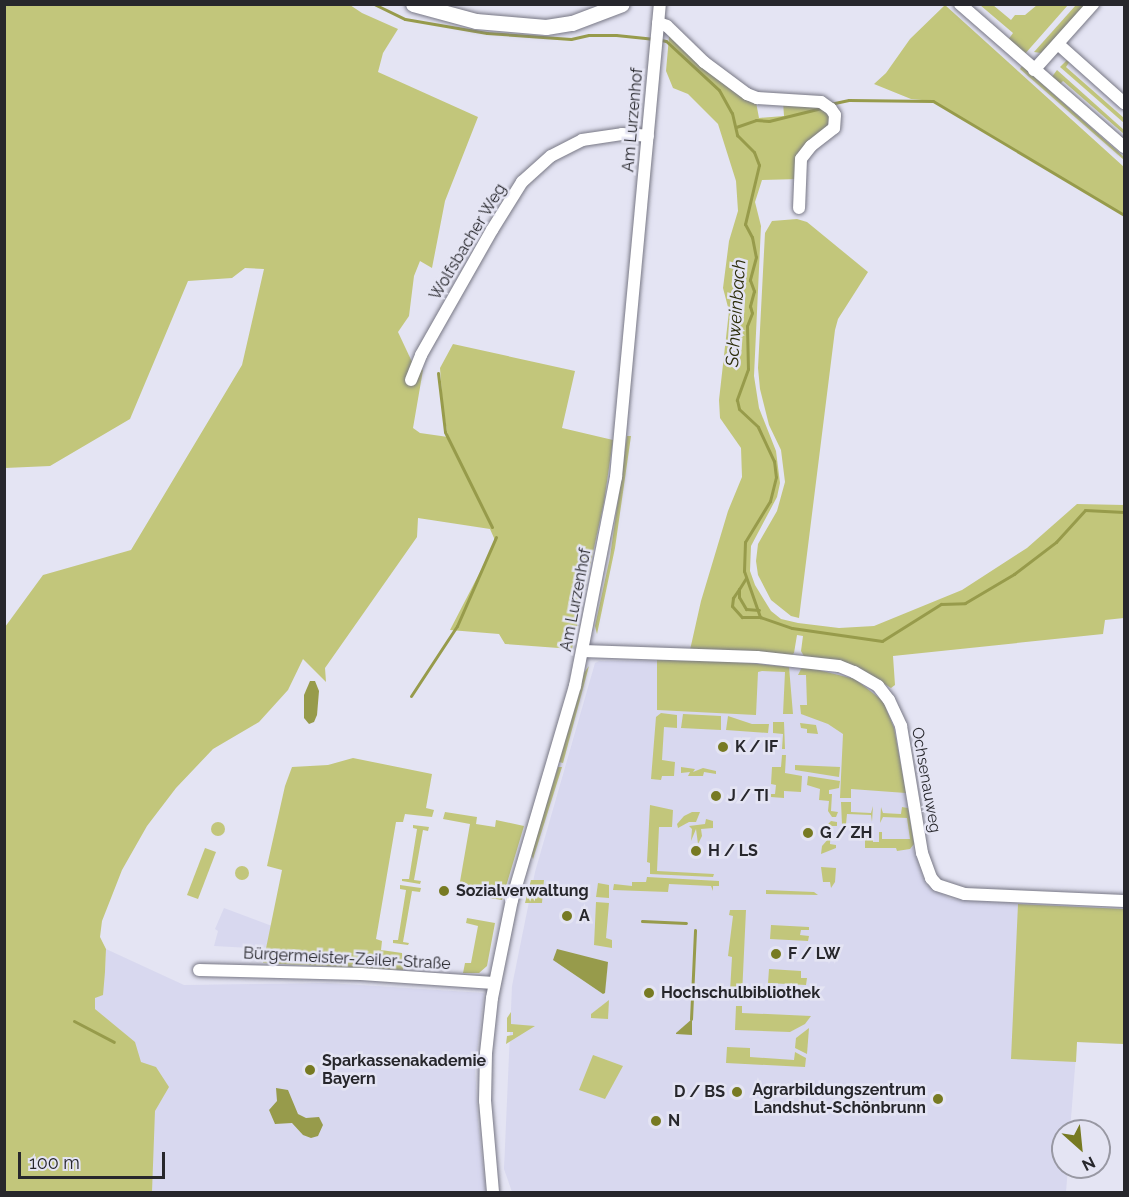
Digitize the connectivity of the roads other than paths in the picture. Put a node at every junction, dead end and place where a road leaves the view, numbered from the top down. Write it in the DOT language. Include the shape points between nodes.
graph roads {
  1 [pos="413,4"];
  2 [pos="622,4"];
  3 [pos="660,4"];
  4 [pos="960,4"];
  5 [pos="1094,4"];
  6 [pos="608,7"];
  7 [pos="658,28"];
  8 [pos="1058,44"];
  9 [pos="1034,70"];
  10 [pos="1125,103"];
  11 [pos="648,136"];
  12 [pos="1125,147"];
  13 [pos="799,207"];
  14 [pos="411,380"];
  15 [pos="583,651"];
  16 [pos="1125,901"];
  17 [pos="199,970"];
  18 [pos="494,983"];
  19 [pos="493,1192"];
  1 -- 6 [label="main road" via="456,18 531,27 563,26"];
  2 -- 6 [label="main road"];
  3 -- 7 [label="street, Am Lurzenhof"];
  4 -- 9 [label="street"];
  5 -- 8 [label="street"];
  7 -- 11 [label="street, Am Lurzenhof"];
  7 -- 13 [label="street" via="667,26 704,62 747,94 821,102 831,109 835,115 834,128 801,159"];
  8 -- 9 [label="street"];
  8 -- 10 [label="street"];
  9 -- 12 [label="street"];
  11 -- 14 [label="street, Wolfsbacher Weg" via="622,134 582,140 551,156 522,182 427,344"];
  11 -- 15 [label="street, Am Lurzenhof" via="616,477"];
  15 -- 16 [label="street, Ochsenauweg" via="757,657 831,665 854,672 878,686 900,726 922,853 937,885 965,894"];
  15 -- 18 [label="street, Am Lurzenhof" via="518,875"];
  17 -- 18 [label="street, Bürgermeister-Zeiler-Straße" via="361,974"];
  18 -- 19 [label="street, Am Lurzenhof" via="485,1101"];
}
